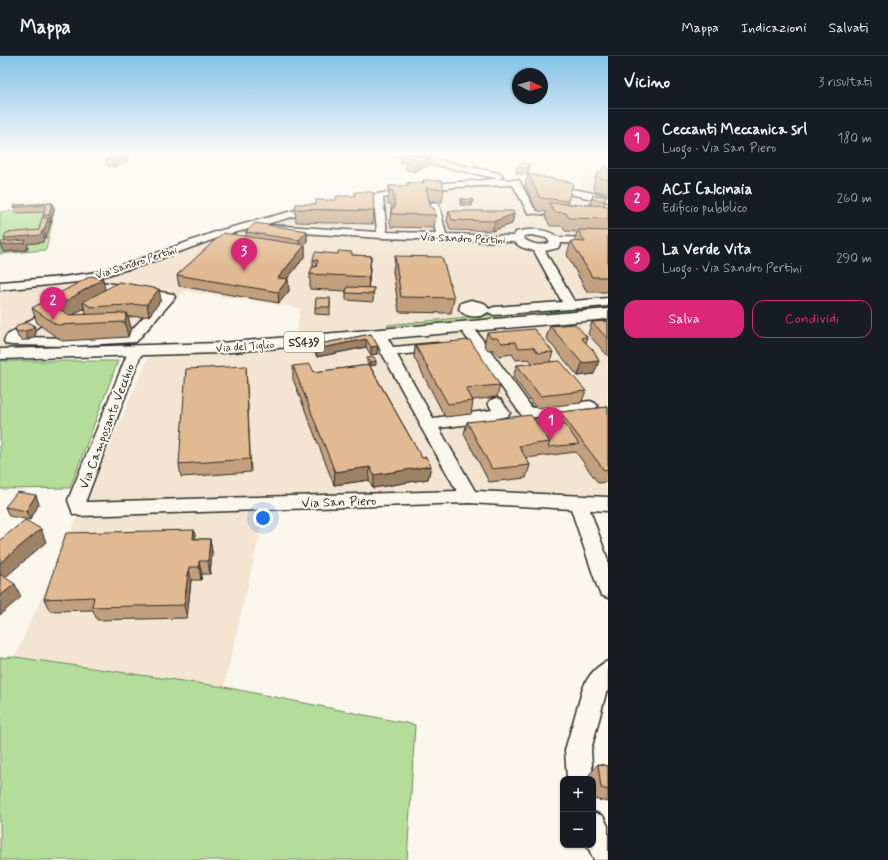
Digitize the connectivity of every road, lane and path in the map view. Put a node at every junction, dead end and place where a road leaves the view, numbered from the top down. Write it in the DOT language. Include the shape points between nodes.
graph roads {
  1 [pos="410,192"];
  2 [pos="521,192"];
  3 [pos="569,192"];
  4 [pos="378,196"];
  5 [pos="608,199"];
  6 [pos="341,203"];
  7 [pos="434,205"];
  8 [pos="327,206"];
  9 [pos="572,215"];
  10 [pos="283,222"];
  11 [pos="523,222"];
  12 [pos="528,232"];
  13 [pos="382,236"];
  14 [pos="442,238"];
  15 [pos="517,239"];
  16 [pos="556,240"];
  17 [pos="608,241"];
  18 [pos="538,248"];
  19 [pos="80,279"];
  20 [pos="0,286"];
  21 [pos="95,286"];
  22 [pos="80,295"];
  23 [pos="608,302"];
  24 [pos="67,303"];
  25 [pos="570,305"];
  26 [pos="485,311"];
  27 [pos="608,314"];
  28 [pos="32,324"];
  29 [pos="466,327"];
  30 [pos="379,335"];
  31 [pos="70,346"];
  32 [pos="449,346"];
  33 [pos="135,352"];
  34 [pos="387,352"];
  35 [pos="0,354"];
  36 [pos="496,404"];
  37 [pos="590,406"];
  38 [pos="427,424"];
  39 [pos="468,497"];
  40 [pos="77,500"];
  41 [pos="578,502"];
  42 [pos="608,504"];
  43 [pos="608,590"];
  44 [pos="608,672"];
  45 [pos="580,776"];
  46 [pos="596,833"];
  47 [pos="608,855"];
  1 -- 4 [label="street"];
  2 -- 9 [label="street" via="531,211"];
  3 -- 5 [label="street"];
  4 -- 6 [label="street"];
  4 -- 13 [label="street"];
  7 -- 14 [label="street"];
  8 -- 10 [label="street"];
  10 -- 13 [label="street, Via Sandro Pertini"];
  10 -- 19 [label="street, Via Sandro Pertini" via="246,227 125,268"];
  11 -- 12 [label="street"];
  12 -- 15 [label="street, Via Sandro Pertini" via="520,234"];
  12 -- 16 [label="street" via="544,234"];
  13 -- 14 [label="street, Via Sandro Pertini"];
  14 -- 15 [label="street, Via Sandro Pertini"];
  15 -- 18 [label="street, Via Sandro Pertini" via="526,246"];
  16 -- 17 [label="street"];
  16 -- 18 [label="street" via="554,246"];
  18 -- 25 [label="street"];
  19 -- 20 [label="street, Via Sandro Pertini"];
  19 -- 21 [label="street"];
  21 -- 22 [label="street"];
  21 -- 31 [label="street" via="169,297 132,339"];
  23 -- 25 [label="street"];
  24 -- 28 [label="street"];
  25 -- 26 [label="street"];
  27 -- 29 [label="main road, Via del Tiglio / SS439"];
  28 -- 31 [label="street"];
  28 -- 31 [label="street" via="11,341"];
  29 -- 30 [label="main road, Via del Tiglio / SS439"];
  29 -- 37 [label="street" via="528,413"];
  30 -- 33 [label="main road, Via del Tiglio / SS439"];
  30 -- 34 [label="street"];
  31 -- 33 [label="main road, Via del Tiglio / SS439"];
  31 -- 35 [label="main road, Via del Tiglio / SS439"];
  32 -- 34 [label="street"];
  33 -- 40 [label="street, Via Camposanto Vecchio"];
  34 -- 38 [label="street"];
  36 -- 38 [label="street" via="502,413"];
  38 -- 39 [label="street"];
  39 -- 40 [label="street, Via San Piero" via="80,509"];
  39 -- 41 [label="street, Via San Piero"];
  41 -- 42 [label="street, Via San Piero"];
  41 -- 43 [label="street"];
  44 -- 45 [label="street" via="595,688 578,750"];
  46 -- 47 [label="street"];
}
